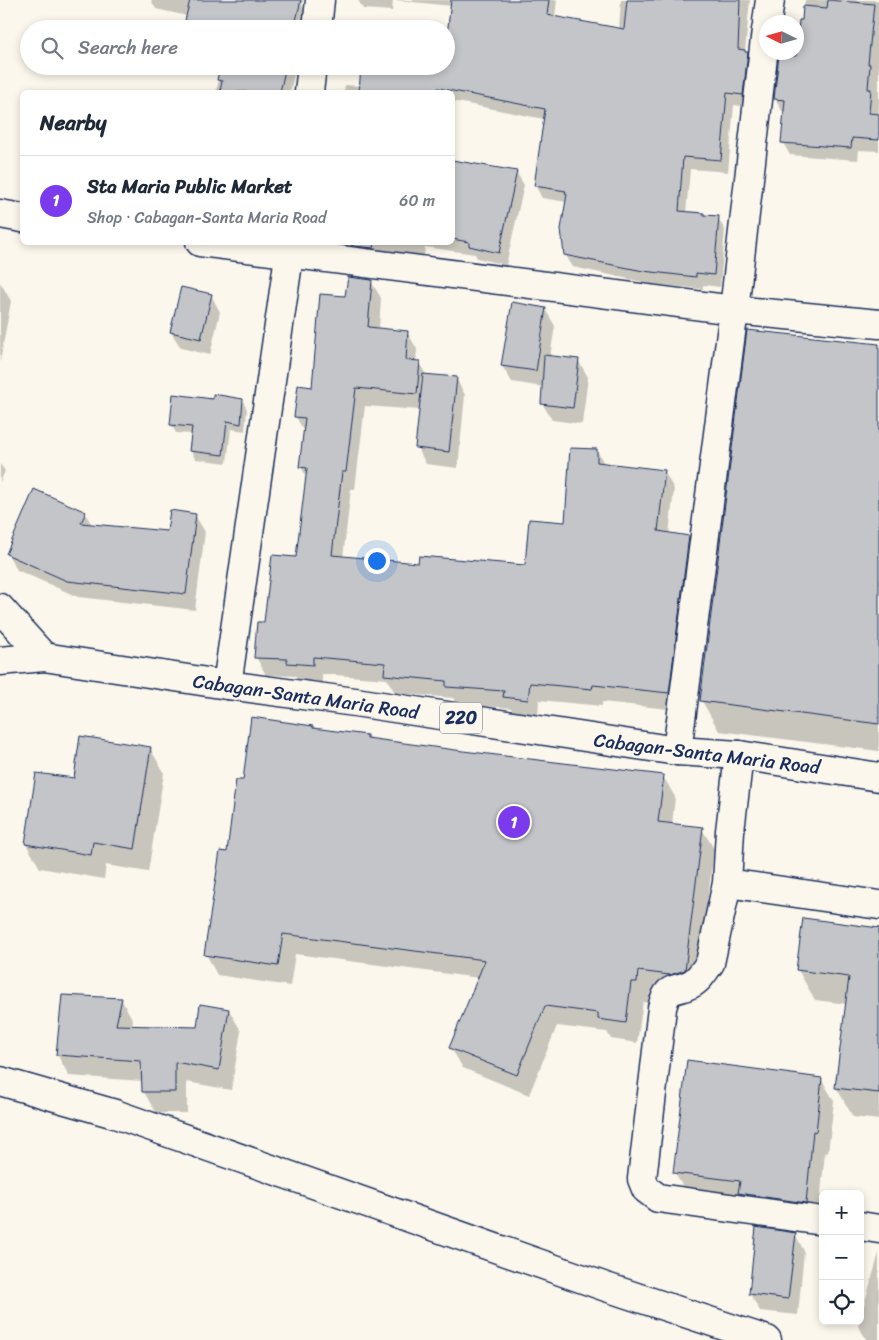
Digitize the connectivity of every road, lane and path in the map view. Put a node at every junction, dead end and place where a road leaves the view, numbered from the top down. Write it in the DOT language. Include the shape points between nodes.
graph roads {
  1 [pos="320,0"];
  2 [pos="770,0"];
  3 [pos="768,15"];
  4 [pos="318,20"];
  5 [pos="763,60"];
  6 [pos="311,75"];
  7 [pos="309,90"];
  8 [pos="0,214"];
  9 [pos="20,218"];
  10 [pos="239,245"];
  11 [pos="290,249"];
  12 [pos="734,310"];
  13 [pos="879,324"];
  14 [pos="0,608"];
  15 [pos="44,657"];
  16 [pos="0,661"];
  17 [pos="227,685"];
  18 [pos="677,751"];
  19 [pos="739,755"];
  20 [pos="879,777"];
  21 [pos="727,883"];
  22 [pos="879,905"];
  23 [pos="0,1081"];
  24 [pos="819,1220"];
  25 [pos="864,1227"];
  26 [pos="879,1229"];
  27 [pos="767,1340"];
  1 -- 4 [label="street"];
  2 -- 3 [label="street"];
  5 -- 12 [label="street"];
  6 -- 7 [label="street"];
  8 -- 9 [label="street"];
  10 -- 11 [label="street"];
  11 -- 12 [label="street"];
  11 -- 17 [label="street"];
  12 -- 13 [label="street"];
  12 -- 18 [label="street"];
  14 -- 15 [label="street"];
  15 -- 16 [label="street, Cabagan-Santa Maria Road / 220"];
  15 -- 17 [label="street, Cabagan-Santa Maria Road / 220"];
  17 -- 18 [label="street, Cabagan-Santa Maria Road / 220"];
  18 -- 19 [label="street, Cabagan-Santa Maria Road / 220"];
  19 -- 20 [label="street, Cabagan-Santa Maria Road / 220"];
  19 -- 21 [label="street"];
  21 -- 22 [label="street"];
  21 -- 24 [label="street" via="710,963 692,984 665,995 642,1179 646,1189 658,1198"];
  23 -- 27 [label="street" via="115,1114 606,1287"];
  25 -- 26 [label="street"];
}
